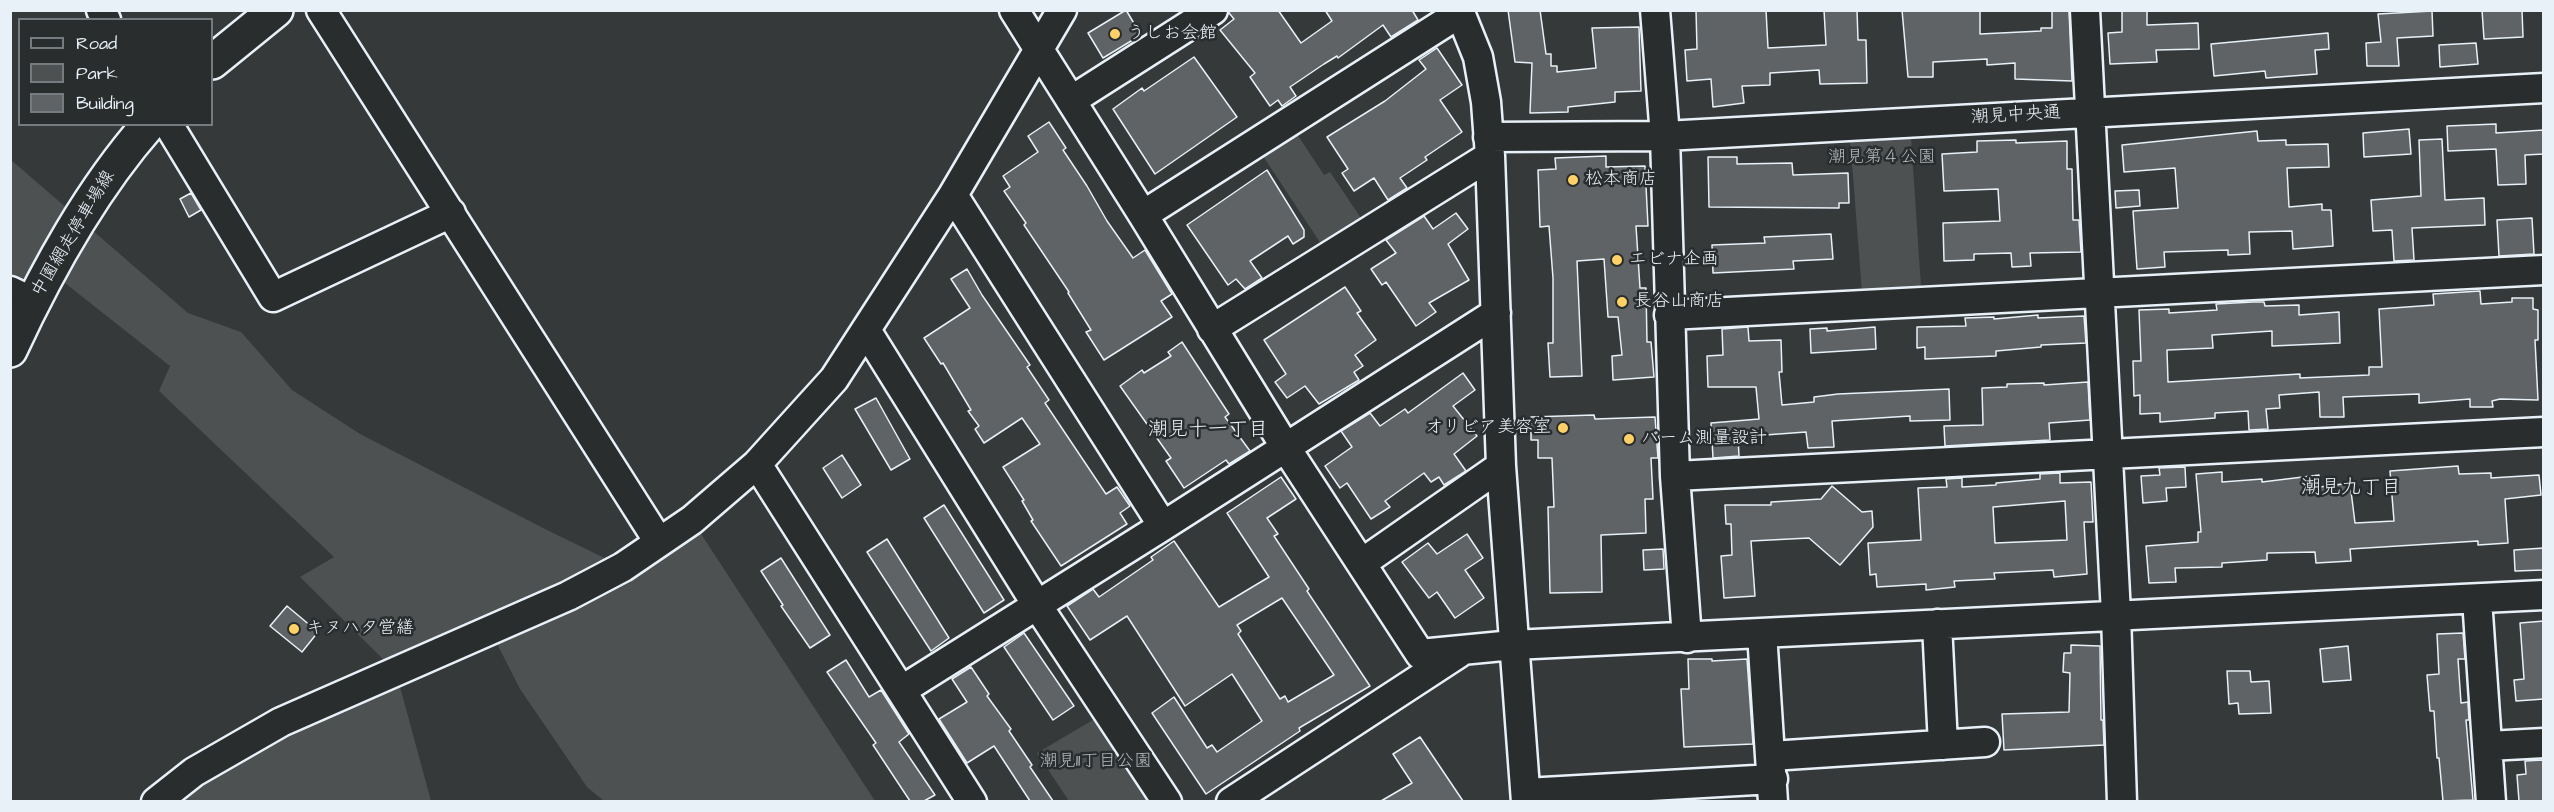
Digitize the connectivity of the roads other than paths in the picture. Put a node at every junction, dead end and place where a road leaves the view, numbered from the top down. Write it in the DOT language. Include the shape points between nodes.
graph roads {
  1 [pos="276,10"];
  2 [pos="321,10"];
  3 [pos="1014,10"];
  4 [pos="1062,10"];
  5 [pos="1213,10"];
  6 [pos="1655,10"];
  7 [pos="2085,10"];
  8 [pos="1460,12"];
  9 [pos="1039,49"];
  10 [pos="213,61"];
  11 [pos="2544,88"];
  12 [pos="1072,100"];
  13 [pos="2090,112"];
  14 [pos="147,126"];
  15 [pos="169,126"];
  16 [pos="1665,136"];
  17 [pos="1489,147"];
  18 [pos="952,195"];
  19 [pos="451,213"];
  20 [pos="1143,215"];
  21 [pos="2544,270"];
  22 [pos="2099,294"];
  23 [pos="22,297"];
  24 [pos="1496,313"];
  25 [pos="1669,315"];
  26 [pos="1212,328"];
  27 [pos="866,330"];
  28 [pos="10,350"];
  29 [pos="2544,432"];
  30 [pos="1286,448"];
  31 [pos="2107,455"];
  32 [pos="757,464"];
  33 [pos="1501,466"];
  34 [pos="1675,476"];
  35 [pos="1163,526"];
  36 [pos="659,542"];
  37 [pos="1362,563"];
  38 [pos="2544,595"];
  39 [pos="2477,599"];
  40 [pos="1037,605"];
  41 [pos="2116,614"];
  42 [pos="1937,624"];
  43 [pos="1762,633"];
  44 [pos="1687,638"];
  45 [pos="1513,645"];
  46 [pos="1464,650"];
  47 [pos="902,690"];
  48 [pos="1985,742"];
  49 [pos="2544,743"];
  50 [pos="1943,745"];
  51 [pos="2488,746"];
  52 [pos="1772,779"];
  53 [pos="1526,797"];
  54 [pos="156,801"];
  55 [pos="972,801"];
  56 [pos="1167,801"];
  57 [pos="1231,801"];
  58 [pos="2122,801"];
  59 [pos="2491,801"];
  1 -- 10 [label="main road"];
  2 -- 19 [label="street"];
  3 -- 9 [label="street"];
  4 -- 9 [label="street"];
  5 -- 12 [label="street"];
  6 -- 16 [label="street"];
  7 -- 13 [label="street"];
  8 -- 17 [label="street" via="1478,57"];
  8 -- 20 [label="street"];
  9 -- 12 [label="street"];
  9 -- 18 [label="street"];
  11 -- 13 [label="street, 潮見中央通"];
  12 -- 20 [label="street"];
  13 -- 16 [label="street, 潮見中央通"];
  13 -- 22 [label="street"];
  14 -- 23 [label="main road, 中園網走停車場線"];
  15 -- 19 [label="street" via="273,297"];
  16 -- 17 [label="street, 潮見中央通"];
  16 -- 25 [label="street"];
  17 -- 24 [label="street"];
  17 -- 26 [label="street"];
  18 -- 27 [label="street"];
  18 -- 35 [label="street"];
  19 -- 36 [label="street"];
  20 -- 26 [label="street"];
  21 -- 22 [label="street"];
  22 -- 25 [label="street"];
  22 -- 31 [label="street"];
  23 -- 28 [label="main road, 中園網走停車場線"];
  24 -- 30 [label="street"];
  24 -- 33 [label="street"];
  25 -- 34 [label="street"];
  26 -- 30 [label="street"];
  27 -- 32 [label="street" via="834,379"];
  27 -- 40 [label="street"];
  29 -- 31 [label="street"];
  30 -- 35 [label="street"];
  30 -- 37 [label="street"];
  31 -- 34 [label="street"];
  31 -- 41 [label="street"];
  32 -- 36 [label="street" via="692,520"];
  32 -- 47 [label="street"];
  33 -- 37 [label="street"];
  33 -- 45 [label="street"];
  34 -- 44 [label="street"];
  35 -- 40 [label="street"];
  36 -- 54 [label="street" via="623,567 568,596 281,722 194,772"];
  37 -- 46 [label="street" via="1419,654"];
  38 -- 39 [label="street"];
  39 -- 41 [label="street"];
  39 -- 51 [label="street"];
  40 -- 47 [label="street"];
  40 -- 56 [label="street"];
  41 -- 42 [label="street"];
  41 -- 58 [label="street"];
  42 -- 43 [label="street"];
  42 -- 50 [label="street"];
  43 -- 44 [label="street"];
  43 -- 52 [label="street"];
  44 -- 45 [label="street"];
  45 -- 46 [label="street"];
  45 -- 53 [label="street"];
  46 -- 57 [label="street"];
  47 -- 55 [label="street"];
  48 -- 50 [label="street"];
  49 -- 51 [label="street"];
  50 -- 52 [label="street"];
  51 -- 59 [label="street"];
  52 -- 53 [label="street"];
}
